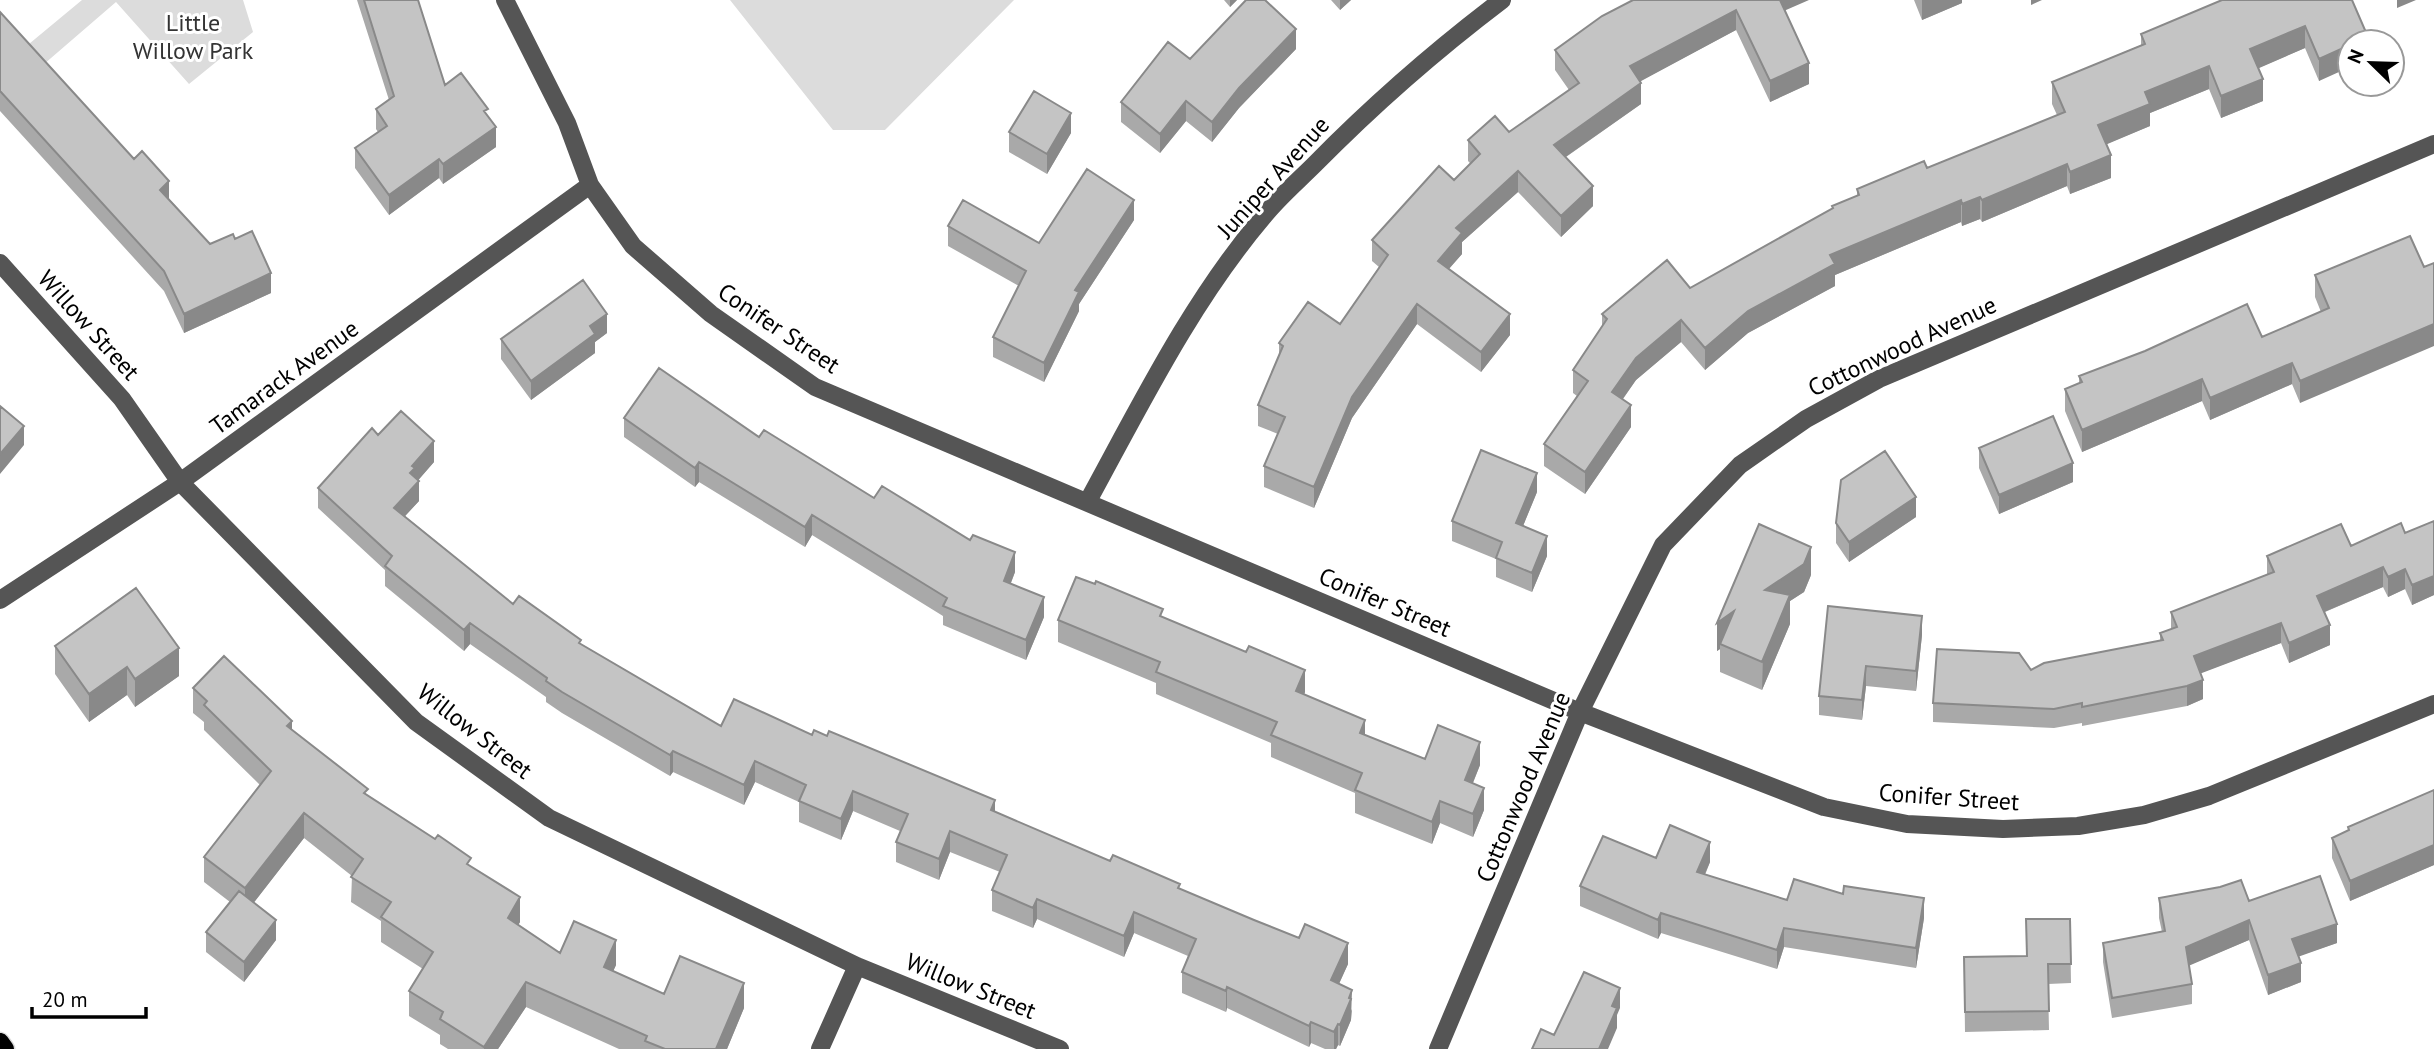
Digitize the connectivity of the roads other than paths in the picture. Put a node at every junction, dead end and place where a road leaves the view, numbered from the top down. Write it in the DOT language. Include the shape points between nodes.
graph roads {
  1 [pos="505,0"];
  2 [pos="1502,0"];
  3 [pos="2434,144"];
  4 [pos="590,185"];
  5 [pos="0,263"];
  6 [pos="180,482"];
  7 [pos="1088,501"];
  8 [pos="0,600"];
  9 [pos="2434,704"];
  10 [pos="1580,712"];
  11 [pos="857,966"];
  12 [pos="0,1042"];
  13 [pos="5,1049"];
  14 [pos="820,1049"];
  15 [pos="1060,1049"];
  16 [pos="1438,1049"];
  1 -- 4 [label="street, Conifer Street" via="567,123"];
  2 -- 7 [label="street, Juniper Avenue" via="1352,127 1263,216 1165,359"];
  3 -- 10 [label="street, Cottonwood Avenue" via="1879,379 1806,419 1740,465 1663,545"];
  4 -- 6 [label="street, Tamarack Avenue"];
  4 -- 7 [label="street, Conifer Street" via="633,246 711,314 816,387"];
  5 -- 6 [label="street, Willow Street" via="122,398"];
  6 -- 8 [label="street, Tamarack Avenue"];
  6 -- 11 [label="street, Willow Street" via="416,722 549,818"];
  7 -- 10 [label="street, Conifer Street"];
  9 -- 10 [label="street, Conifer Street" via="2209,796 2144,815 2078,826 2003,829 1908,824 1824,807"];
  10 -- 16 [label="street, Cottonwood Avenue"];
  11 -- 14 [label="street"];
  11 -- 15 [label="street, Willow Street"];
  12 -- 13 [label="main road"];
}
